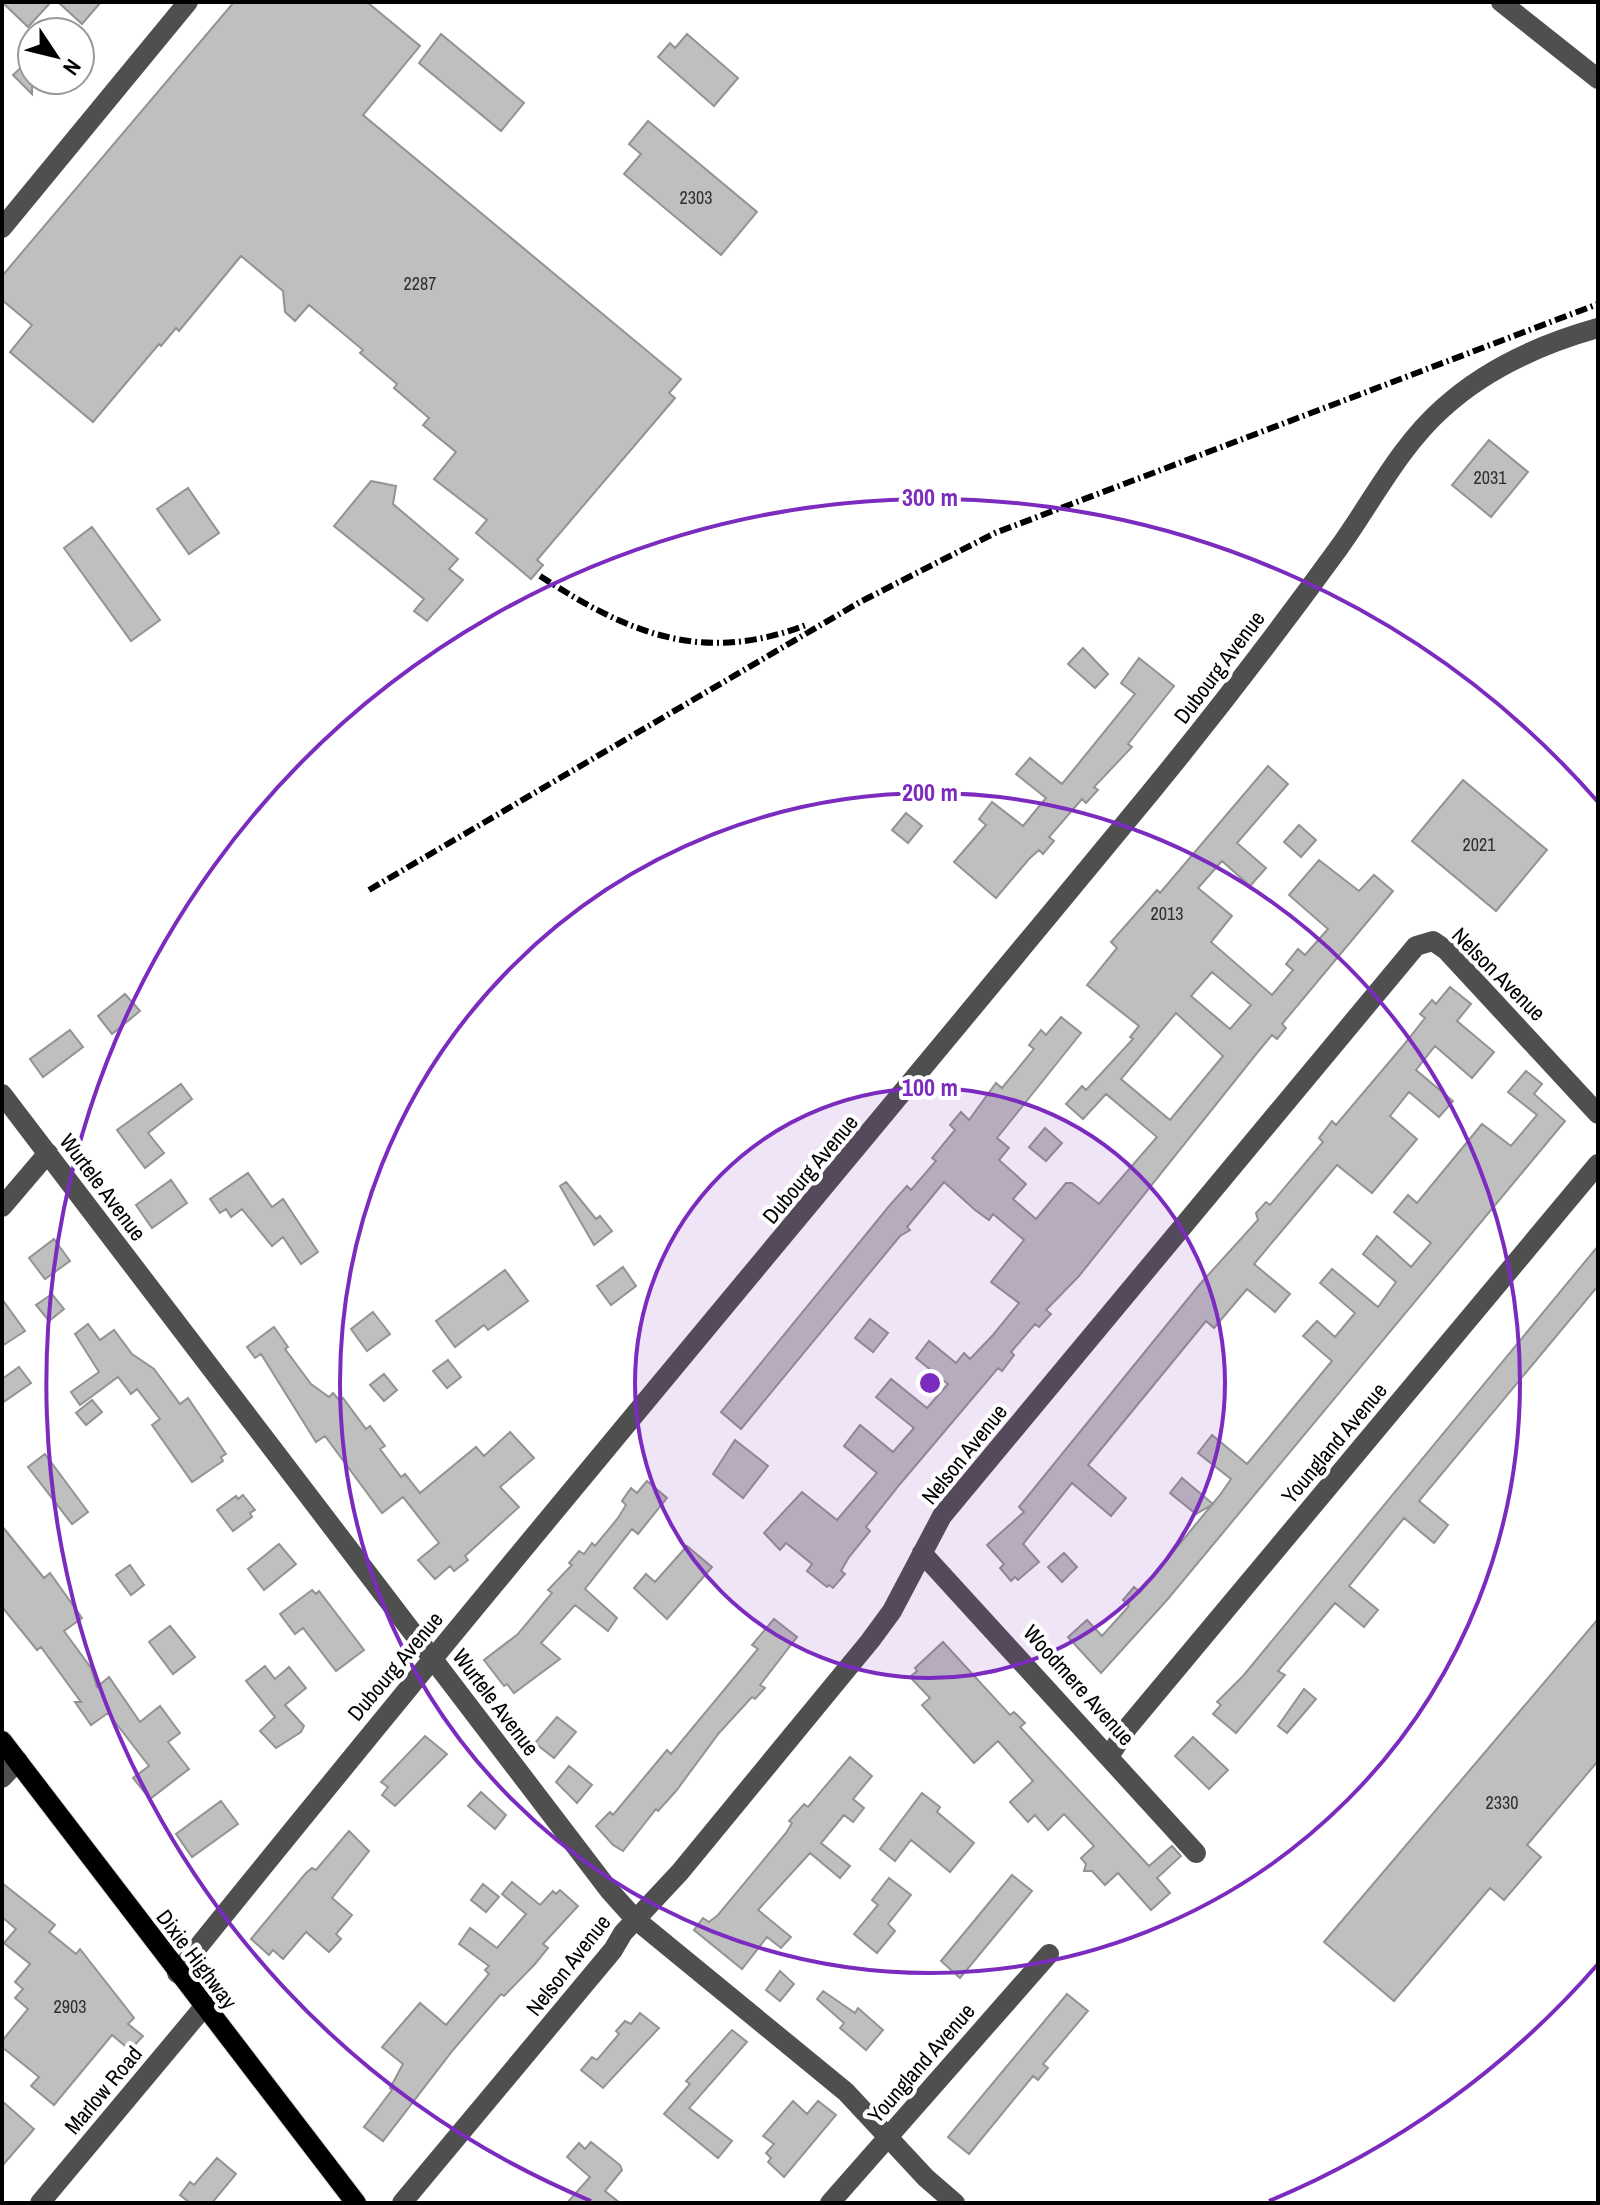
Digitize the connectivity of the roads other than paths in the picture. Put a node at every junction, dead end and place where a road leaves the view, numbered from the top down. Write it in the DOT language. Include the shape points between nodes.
graph roads {
  1 [pos="188,2"];
  2 [pos="1501,2"];
  3 [pos="1598,79"];
  4 [pos="2,228"];
  5 [pos="1598,328"];
  6 [pos="2,1094"];
  7 [pos="1598,1114"];
  8 [pos="48,1153"];
  9 [pos="1598,1164"];
  10 [pos="2,1207"];
  11 [pos="922,1553"];
  12 [pos="432,1658"];
  13 [pos="2,1741"];
  14 [pos="1110,1755"];
  15 [pos="18,1761"];
  16 [pos="2,1778"];
  17 [pos="1196,1853"];
  18 [pos="635,1919"];
  19 [pos="1049,1954"];
  20 [pos="177,1973"];
  21 [pos="203,2008"];
  22 [pos="889,2135"];
  23 [pos="40,2203"];
  24 [pos="356,2203"];
  25 [pos="402,2203"];
  26 [pos="830,2203"];
  27 [pos="955,2203"];
  1 -- 4 [label="street"];
  2 -- 3 [label="street"];
  5 -- 12 [label="street, Dubourg Avenue" via="1515,359 1469,387 1421,430 1175,763"];
  6 -- 8 [label="street, Wurtele Avenue"];
  7 -- 11 [label="street, Nelson Avenue" via="1446,950 1433,941 1423,942 942,1516"];
  8 -- 10 [label="street"];
  8 -- 12 [label="street, Wurtele Avenue"];
  9 -- 14 [label="street, Youngland Avenue"];
  11 -- 14 [label="street, Woodmere Avenue"];
  11 -- 18 [label="street, Nelson Avenue" via="870,1641 680,1872"];
  12 -- 18 [label="street, Wurtele Avenue"];
  12 -- 20 [label="street, Dubourg Avenue"];
  13 -- 15 [label="main road, Dixie Highway"];
  14 -- 17 [label="street, Woodmere Avenue"];
  15 -- 16 [label="street"];
  15 -- 20 [label="main road, Dixie Highway"];
  18 -- 22 [label="street, Wurtele Avenue" via="846,2092"];
  18 -- 25 [label="street, Nelson Avenue"];
  19 -- 22 [label="street, Youngland Avenue"];
  20 -- 21 [label="main road, Dixie Highway"];
  21 -- 23 [label="street, Marlow Road"];
  21 -- 24 [label="main road, Dixie Highway"];
  22 -- 26 [label="street, Youngland Avenue"];
  22 -- 27 [label="street, Wurtele Avenue"];
}
